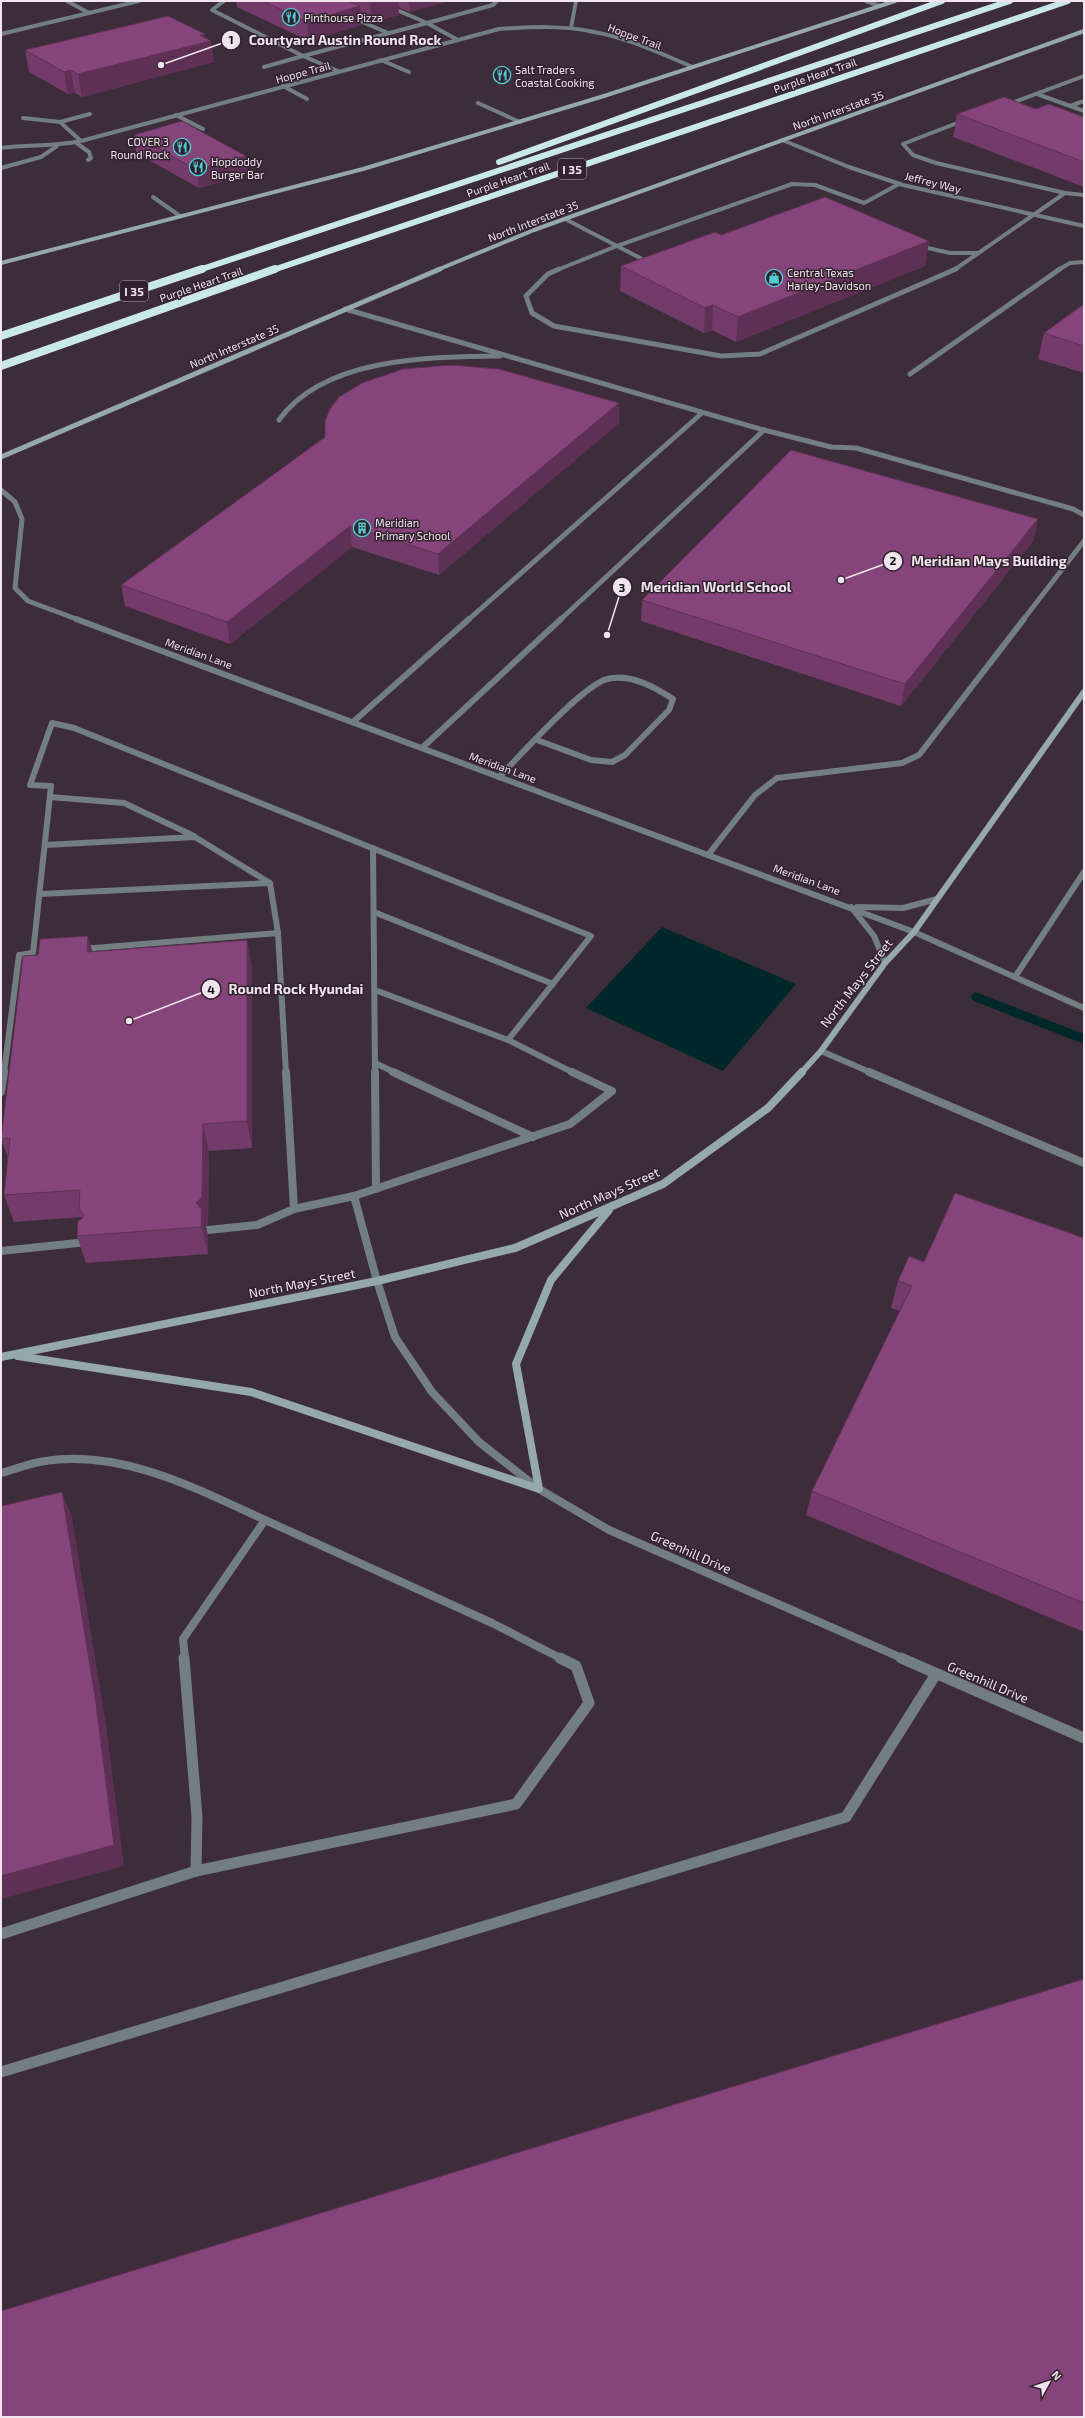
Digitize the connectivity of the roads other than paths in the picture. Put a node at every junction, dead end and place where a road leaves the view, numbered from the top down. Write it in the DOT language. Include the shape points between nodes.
graph roads {
  1 [pos="67,1"];
  2 [pos="139,1"];
  3 [pos="224,1"];
  4 [pos="376,1"];
  5 [pos="497,1"];
  6 [pos="576,1"];
  7 [pos="866,1"];
  8 [pos="895,1"];
  9 [pos="942,1"];
  10 [pos="1010,1"];
  11 [pos="1068,1"];
  12 [pos="880,6"];
  13 [pos="89,13"];
  14 [pos="345,14"];
  15 [pos="427,23"];
  16 [pos="571,28"];
  17 [pos="1084,31"];
  18 [pos="388,33"];
  19 [pos="1,34"];
  20 [pos="456,39"];
  21 [pos="303,56"];
  22 [pos="381,60"];
  23 [pos="264,67"];
  24 [pos="692,67"];
  25 [pos="338,71"];
  26 [pos="409,72"];
  27 [pos="1084,76"];
  28 [pos="283,86"];
  29 [pos="1037,94"];
  30 [pos="307,99"];
  31 [pos="1084,101"];
  32 [pos="478,103"];
  33 [pos="1006,105"];
  34 [pos="1070,106"];
  35 [pos="999,107"];
  36 [pos="1013,108"];
  37 [pos="1084,111"];
  38 [pos="90,114"];
  39 [pos="176,115"];
  40 [pos="23,118"];
  41 [pos="972,118"];
  42 [pos="60,122"];
  43 [pos="520,122"];
  44 [pos="203,129"];
  45 [pos="782,140"];
  46 [pos="82,141"];
  47 [pos="75,142"];
  48 [pos="57,146"];
  49 [pos="1,148"];
  50 [pos="88,160"];
  51 [pos="493,164"];
  52 [pos="1,168"];
  53 [pos="457,177"];
  54 [pos="900,184"];
  55 [pos="1065,193"];
  56 [pos="1084,195"];
  57 [pos="153,197"];
  58 [pos="846,197"];
  59 [pos="839,200"];
  60 [pos="864,203"];
  61 [pos="858,206"];
  62 [pos="1034,215"];
  63 [pos="180,216"];
  64 [pos="565,219"];
  65 [pos="1084,226"];
  66 [pos="912,244"];
  67 [pos="617,246"];
  68 [pos="267,247"];
  69 [pos="978,253"];
  70 [pos="657,262"];
  71 [pos="1084,262"];
  72 [pos="1,263"];
  73 [pos="345,309"];
  74 [pos="1,336"];
  75 [pos="506,356"];
  76 [pos="1,366"];
  77 [pos="910,374"];
  78 [pos="702,413"];
  79 [pos="279,420"];
  80 [pos="764,430"];
  81 [pos="2,457"];
  82 [pos="1,490"];
  83 [pos="1084,515"];
  84 [pos="1084,541"];
  85 [pos="1084,692"];
  86 [pos="353,722"];
  87 [pos="537,740"];
  88 [pos="422,748"];
  89 [pos="499,777"];
  90 [pos="50,797"];
  91 [pos="195,836"];
  92 [pos="45,845"];
  93 [pos="373,848"];
  94 [pos="708,855"];
  95 [pos="1084,872"];
  96 [pos="270,882"];
  97 [pos="40,894"];
  98 [pos="937,899"];
  99 [pos="850,907"];
  100 [pos="374,912"];
  101 [pos="914,932"];
  102 [pos="278,933"];
  103 [pos="73,950"];
  104 [pos="885,963"];
  105 [pos="1015,977"];
  106 [pos="553,984"];
  107 [pos="375,990"];
  108 [pos="1084,1008"];
  109 [pos="508,1040"];
  110 [pos="821,1051"];
  111 [pos="375,1063"];
  112 [pos="1,1092"];
  113 [pos="533,1137"];
  114 [pos="1084,1163"];
  115 [pos="376,1189"];
  116 [pos="354,1196"];
  117 [pos="611,1208"];
  118 [pos="294,1209"];
  119 [pos="208,1230"];
  120 [pos="87,1242"];
  121 [pos="1,1251"];
  122 [pos="377,1281"];
  123 [pos="12,1355"];
  124 [pos="1,1357"];
  125 [pos="1,1473"];
  126 [pos="539,1489"];
  127 [pos="265,1520"];
  128 [pos="936,1674"];
  129 [pos="1084,1738"];
  130 [pos="196,1871"];
  131 [pos="1,1934"];
  132 [pos="1,2072"];
  1 -- 13 [label="street"];
  2 -- 13 [label="street"];
  3 -- 21 [label="street" via="212,10"];
  4 -- 15 [label="street"];
  5 -- 15 [label="street" via="493,5"];
  6 -- 16 [label="street"];
  7 -- 12 [label="street"];
  8 -- 12 [label="main road"];
  9 -- 51 [label="highway" via="700,91"];
  10 -- 68 [label="highway, Purple Heart Trail / I 35"];
  11 -- 76 [label="highway, Purple Heart Trail / I 35" via="312,257"];
  12 -- 24 [label="main road"];
  13 -- 19 [label="street"];
  14 -- 18 [label="street"];
  15 -- 18 [label="street"];
  15 -- 20 [label="street"];
  16 -- 20 [label="street, Hoppe Trail" via="519,27"];
  16 -- 24 [label="street, Hoppe Trail" via="616,37"];
  17 -- 45 [label="main road, North Interstate 35"];
  18 -- 21 [label="street"];
  20 -- 22 [label="street, Hoppe Trail"];
  21 -- 23 [label="street"];
  21 -- 25 [label="street"];
  22 -- 25 [label="street, Hoppe Trail"];
  22 -- 26 [label="street"];
  24 -- 43 [label="main road"];
  25 -- 28 [label="street, Hoppe Trail"];
  27 -- 29 [label="street"];
  28 -- 30 [label="street"];
  28 -- 39 [label="street, Hoppe Trail"];
  29 -- 33 [label="street"];
  29 -- 34 [label="street"];
  31 -- 34 [label="street"];
  32 -- 43 [label="street"];
  33 -- 35 [label="street"];
  33 -- 36 [label="street"];
  34 -- 37 [label="street"];
  38 -- 42 [label="street"];
  39 -- 44 [label="street"];
  39 -- 46 [label="street, Hoppe Trail"];
  40 -- 42 [label="street"];
  41 -- 55 [label="street" via="903,144 913,155 936,163"];
  42 -- 46 [label="street"];
  43 -- 63 [label="main road" via="363,169"];
  45 -- 54 [label="street, Jeffrey Way" via="849,168"];
  45 -- 64 [label="main road, North Interstate 35"];
  46 -- 47 [label="street, Hoppe Trail"];
  47 -- 48 [label="street, Hoppe Trail"];
  47 -- 50 [label="street" via="89,152 91,158"];
  48 -- 49 [label="street, Hoppe Trail" via="26,144"];
  48 -- 52 [label="street, Hoppe Trail" via="42,157"];
  53 -- 68 [label="highway"];
  54 -- 60 [label="street"];
  54 -- 62 [label="street, Jeffrey Way"];
  55 -- 56 [label="street"];
  55 -- 62 [label="street"];
  57 -- 63 [label="street"];
  58 -- 59 [label="street"];
  58 -- 60 [label="street"];
  58 -- 67 [label="street" via="807,183 792,184"];
  60 -- 61 [label="street"];
  62 -- 65 [label="street, Jeffrey Way"];
  62 -- 69 [label="street"];
  63 -- 72 [label="main road"];
  64 -- 67 [label="street"];
  64 -- 73 [label="main road, North Interstate 35"];
  66 -- 69 [label="street" via="950,253"];
  67 -- 69 [label="street" via="548,274 526,296 532,313 554,326 721,356 760,354 959,268"];
  67 -- 70 [label="street" via="644,260"];
  68 -- 74 [label="highway, Purple Heart Trail / I 35"];
  71 -- 77 [label="street" via="1070,263 1057,271"];
  73 -- 75 [label="street"];
  73 -- 81 [label="main road, North Interstate 35"];
  75 -- 78 [label="street" via="557,373"];
  75 -- 79 [label="street" via="445,357 360,371 331,380 296,399"];
  78 -- 80 [label="street"];
  78 -- 86 [label="street"];
  80 -- 83 [label="street" via="831,447 856,448 1073,509"];
  80 -- 88 [label="street"];
  82 -- 86 [label="street, Meridian Lane" via="11,496 21,509 15,588 28,601"];
  84 -- 94 [label="street" via="919,755 902,763 777,778 755,795"];
  85 -- 98 [label="main road, North Mays Street"];
  86 -- 88 [label="street, Meridian Lane"];
  87 -- 87 [label="street" via="590,688 607,680 631,679 660,690 673,699 669,710 625,755 612,762 591,760"];
  87 -- 89 [label="street"];
  88 -- 89 [label="street, Meridian Lane"];
  89 -- 94 [label="street, Meridian Lane"];
  90 -- 91 [label="street" via="124,803"];
  90 -- 92 [label="street"];
  90 -- 93 [label="street" via="51,786 30,785 52,723 74,728"];
  91 -- 92 [label="street"];
  91 -- 96 [label="street"];
  92 -- 97 [label="street"];
  93 -- 100 [label="street"];
  93 -- 106 [label="street" via="592,936"];
  94 -- 99 [label="street, Meridian Lane"];
  95 -- 105 [label="street"];
  96 -- 97 [label="street"];
  96 -- 102 [label="street"];
  97 -- 112 [label="street" via="37,953 19,955"];
  98 -- 99 [label="street" via="903,908"];
  98 -- 101 [label="main road, North Mays Street"];
  99 -- 101 [label="street, Meridian Lane"];
  99 -- 104 [label="street" via="874,936"];
  100 -- 106 [label="street"];
  100 -- 107 [label="street"];
  101 -- 104 [label="main road, North Mays Street"];
  101 -- 105 [label="street, Meridian Lane"];
  102 -- 103 [label="street"];
  102 -- 118 [label="street"];
  104 -- 110 [label="main road, North Mays Street"];
  105 -- 108 [label="street, Meridian Lane"];
  106 -- 109 [label="street"];
  107 -- 109 [label="street"];
  107 -- 111 [label="street"];
  109 -- 113 [label="street" via="612,1091 570,1124"];
  110 -- 114 [label="street"];
  110 -- 117 [label="main road, North Mays Street" via="768,1108 663,1184"];
  111 -- 113 [label="street"];
  111 -- 115 [label="street"];
  113 -- 115 [label="street"];
  115 -- 116 [label="street"];
  116 -- 118 [label="street"];
  116 -- 122 [label="street, Greenhill Drive"];
  117 -- 122 [label="main road, North Mays Street" via="515,1248"];
  117 -- 126 [label="main road" via="551,1280 516,1364"];
  118 -- 119 [label="street" via="256,1225"];
  120 -- 121 [label="street"];
  122 -- 123 [label="main road, North Mays Street"];
  122 -- 126 [label="street, Greenhill Drive" via="395,1337 432,1392 479,1442"];
  123 -- 124 [label="main road, North Mays Street"];
  123 -- 126 [label="main road" via="251,1392"];
  125 -- 127 [label="street" via="50,1460 98,1461 149,1470"];
  126 -- 128 [label="street, Greenhill Drive" via="608,1530"];
  127 -- 130 [label="street" via="183,1638 197,1817"];
  127 -- 130 [label="street" via="492,1623 576,1666 589,1703 516,1804"];
  128 -- 129 [label="street, Greenhill Drive"];
  128 -- 132 [label="street" via="846,1817"];
  130 -- 131 [label="street"];
}
